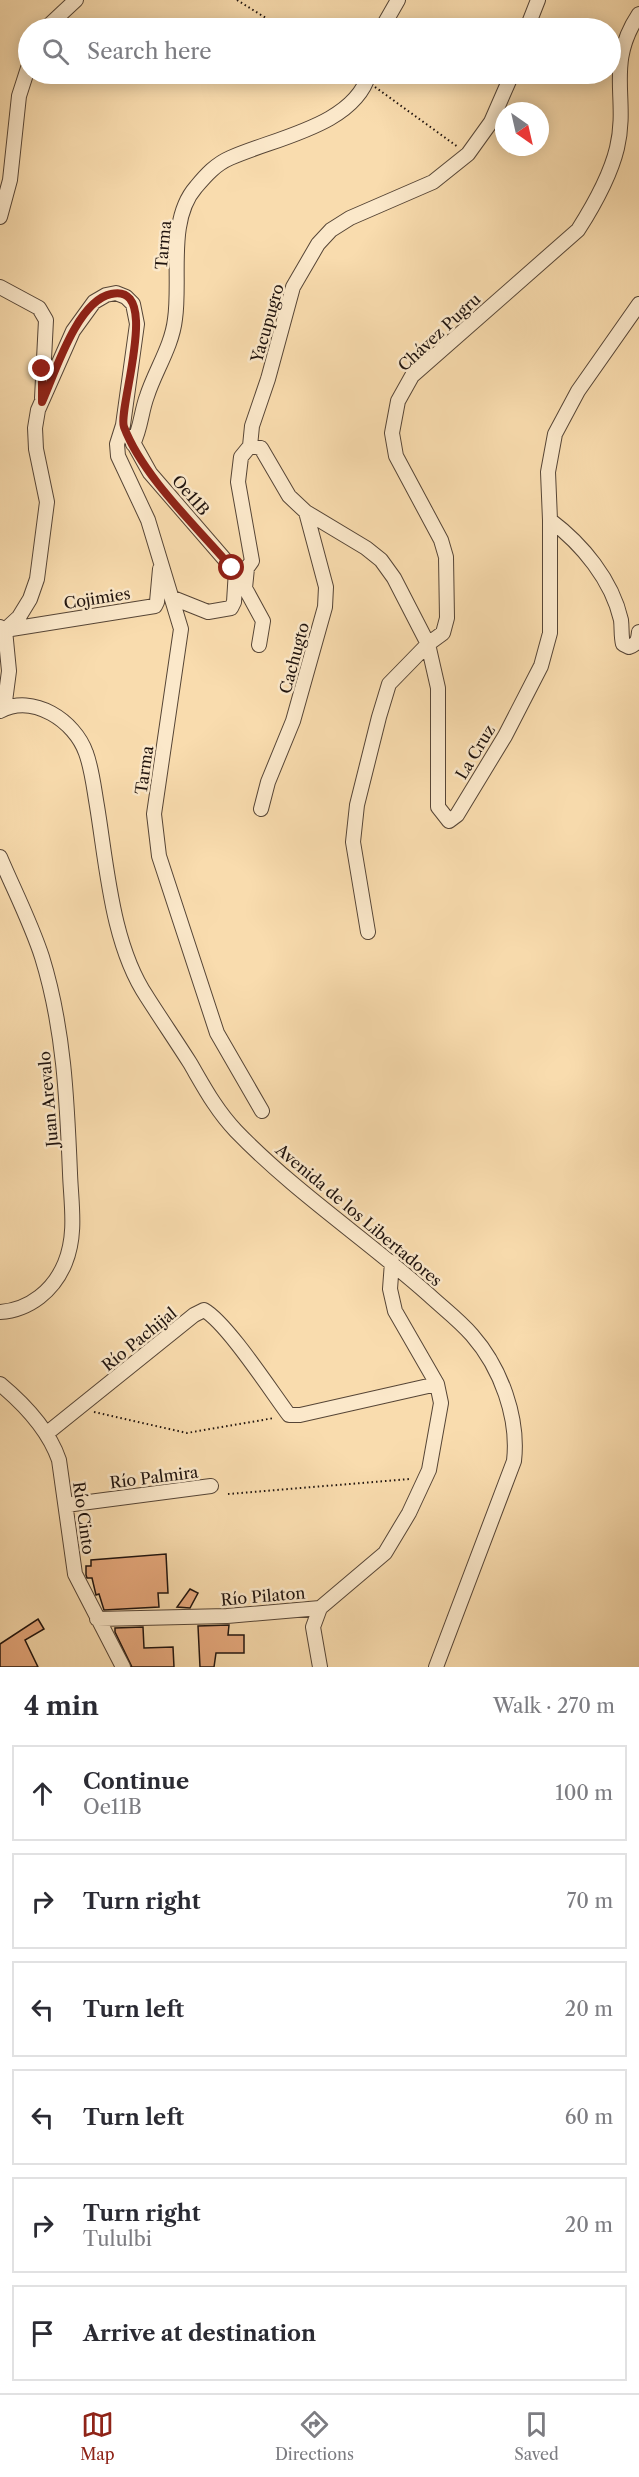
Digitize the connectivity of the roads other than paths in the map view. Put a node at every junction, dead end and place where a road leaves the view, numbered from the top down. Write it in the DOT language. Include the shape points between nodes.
graph roads {
  1 [pos="75,0"];
  2 [pos="398,0"];
  3 [pos="538,0"];
  4 [pos="639,14"];
  5 [pos="56,18"];
  6 [pos="388,18"];
  7 [pos="531,18"];
  8 [pos="621,53"];
  9 [pos="23,84"];
  10 [pos="364,84"];
  11 [pos="508,84"];
  12 [pos="621,84"];
  13 [pos="0,217"];
  14 [pos="0,287"];
  15 [pos="639,304"];
  16 [pos="42,402"];
  17 [pos="123,425"];
  18 [pos="133,444"];
  19 [pos="250,446"];
  20 [pos="306,512"];
  21 [pos="550,519"];
  22 [pos="161,567"];
  23 [pos="242,569"];
  24 [pos="173,598"];
  25 [pos="2,629"];
  26 [pos="639,632"];
  27 [pos="428,644"];
  28 [pos="259,645"];
  29 [pos="2,710"];
  30 [pos="261,809"];
  31 [pos="0,857"];
  32 [pos="368,932"];
  33 [pos="262,1111"];
  34 [pos="392,1262"];
  35 [pos="0,1312"];
  36 [pos="0,1384"];
  37 [pos="437,1384"];
  38 [pos="46,1434"];
  39 [pos="211,1486"];
  40 [pos="66,1505"];
  41 [pos="320,1608"];
  42 [pos="97,1619"];
  43 [pos="123,1667"];
  44 [pos="320,1667"];
  45 [pos="436,1667"];
  1 -- 5 [label="street"];
  2 -- 6 [label="street"];
  3 -- 7 [label="street"];
  4 -- 8 [label="street, Chávez Pugru"];
  9 -- 13 [label="street" via="10,180"];
  10 -- 18 [label="street, Tarma" via="353,101 329,120 229,158 210,170 193,190 184,207 178,238 174,329"];
  11 -- 19 [label="street, Yacupugro" via="491,122 468,154 433,182 350,218 318,244 293,287 252,426"];
  12 -- 27 [label="street, Chávez Pugru" via="617,149 596,202 578,230 412,376 398,401 392,433 396,456 441,540 446,557 447,618 443,633"];
  14 -- 16 [label="street" via="39,308 46,320"];
  15 -- 21 [label="street" via="578,391 555,434 548,472"];
  16 -- 17 [label="street, Tarma" via="73,331 94,302 116,293 133,304 137,324"];
  16 -- 25 [label="street" via="35,428 36,448 47,502 37,579 19,617"];
  17 -- 18 [label="street, Oe11B"];
  17 -- 22 [label="street, Tarma" via="118,456 148,520"];
  18 -- 23 [label="street, Oe11B" via="150,473"];
  19 -- 20 [label="street" via="261,448 289,496"];
  19 -- 23 [label="street, Yacupugro" via="241,456 238,482 252,561"];
  20 -- 27 [label="street" via="381,560"];
  20 -- 30 [label="street, Cachugto" via="326,586 325,607 293,721"];
  21 -- 26 [label="street" via="585,552 606,582 621,621 622,644 634,645"];
  21 -- 27 [label="street, La Cruz" via="550,633 541,666 505,736 457,815 449,820 438,807 438,688"];
  22 -- 24 [label="street, Tarma"];
  22 -- 25 [label="street, Cojimies" via="155,606"];
  23 -- 24 [label="street" via="231,608 208,612"];
  23 -- 28 [label="street" via="245,588 263,621"];
  24 -- 33 [label="street, Tarma" via="181,629 154,814 159,856 217,1033"];
  25 -- 29 [label="street" via="9,671"];
  27 -- 32 [label="street, Chávez Pugru" via="389,684 357,805 353,842"];
  29 -- 34 [label="street, Avenida de los Libertadores" via="26,706 52,714 70,728 86,752 127,958 208,1097 290,1183"];
  31 -- 35 [label="street, Juan Arevalo" via="42,957 59,1029 68,1109 73,1224 64,1264 49,1289 26,1305"];
  34 -- 37 [label="street, Río Pilaton" via="390,1289 395,1311"];
  34 -- 45 [label="street, Avenida de los Libertadores" via="472,1335 487,1356 501,1385 516,1447 510,1473"];
  36 -- 38 [label="street, Río Cinto"];
  37 -- 38 [label="street, Río Pachijal" via="289,1415 229,1335 204,1310"];
  37 -- 41 [label="street, Río Pilaton" via="441,1403 435,1441 425,1478 409,1513 385,1553"];
  38 -- 40 [label="street, Río Cinto" via="59,1460"];
  39 -- 40 [label="street, Río Palmira"];
  40 -- 42 [label="street, Río Cinto" via="75,1574"];
  41 -- 42 [label="street, Río Pilaton" via="227,1616"];
  41 -- 44 [label="street" via="313,1627"];
  42 -- 43 [label="street, Río Cinto"];
}
